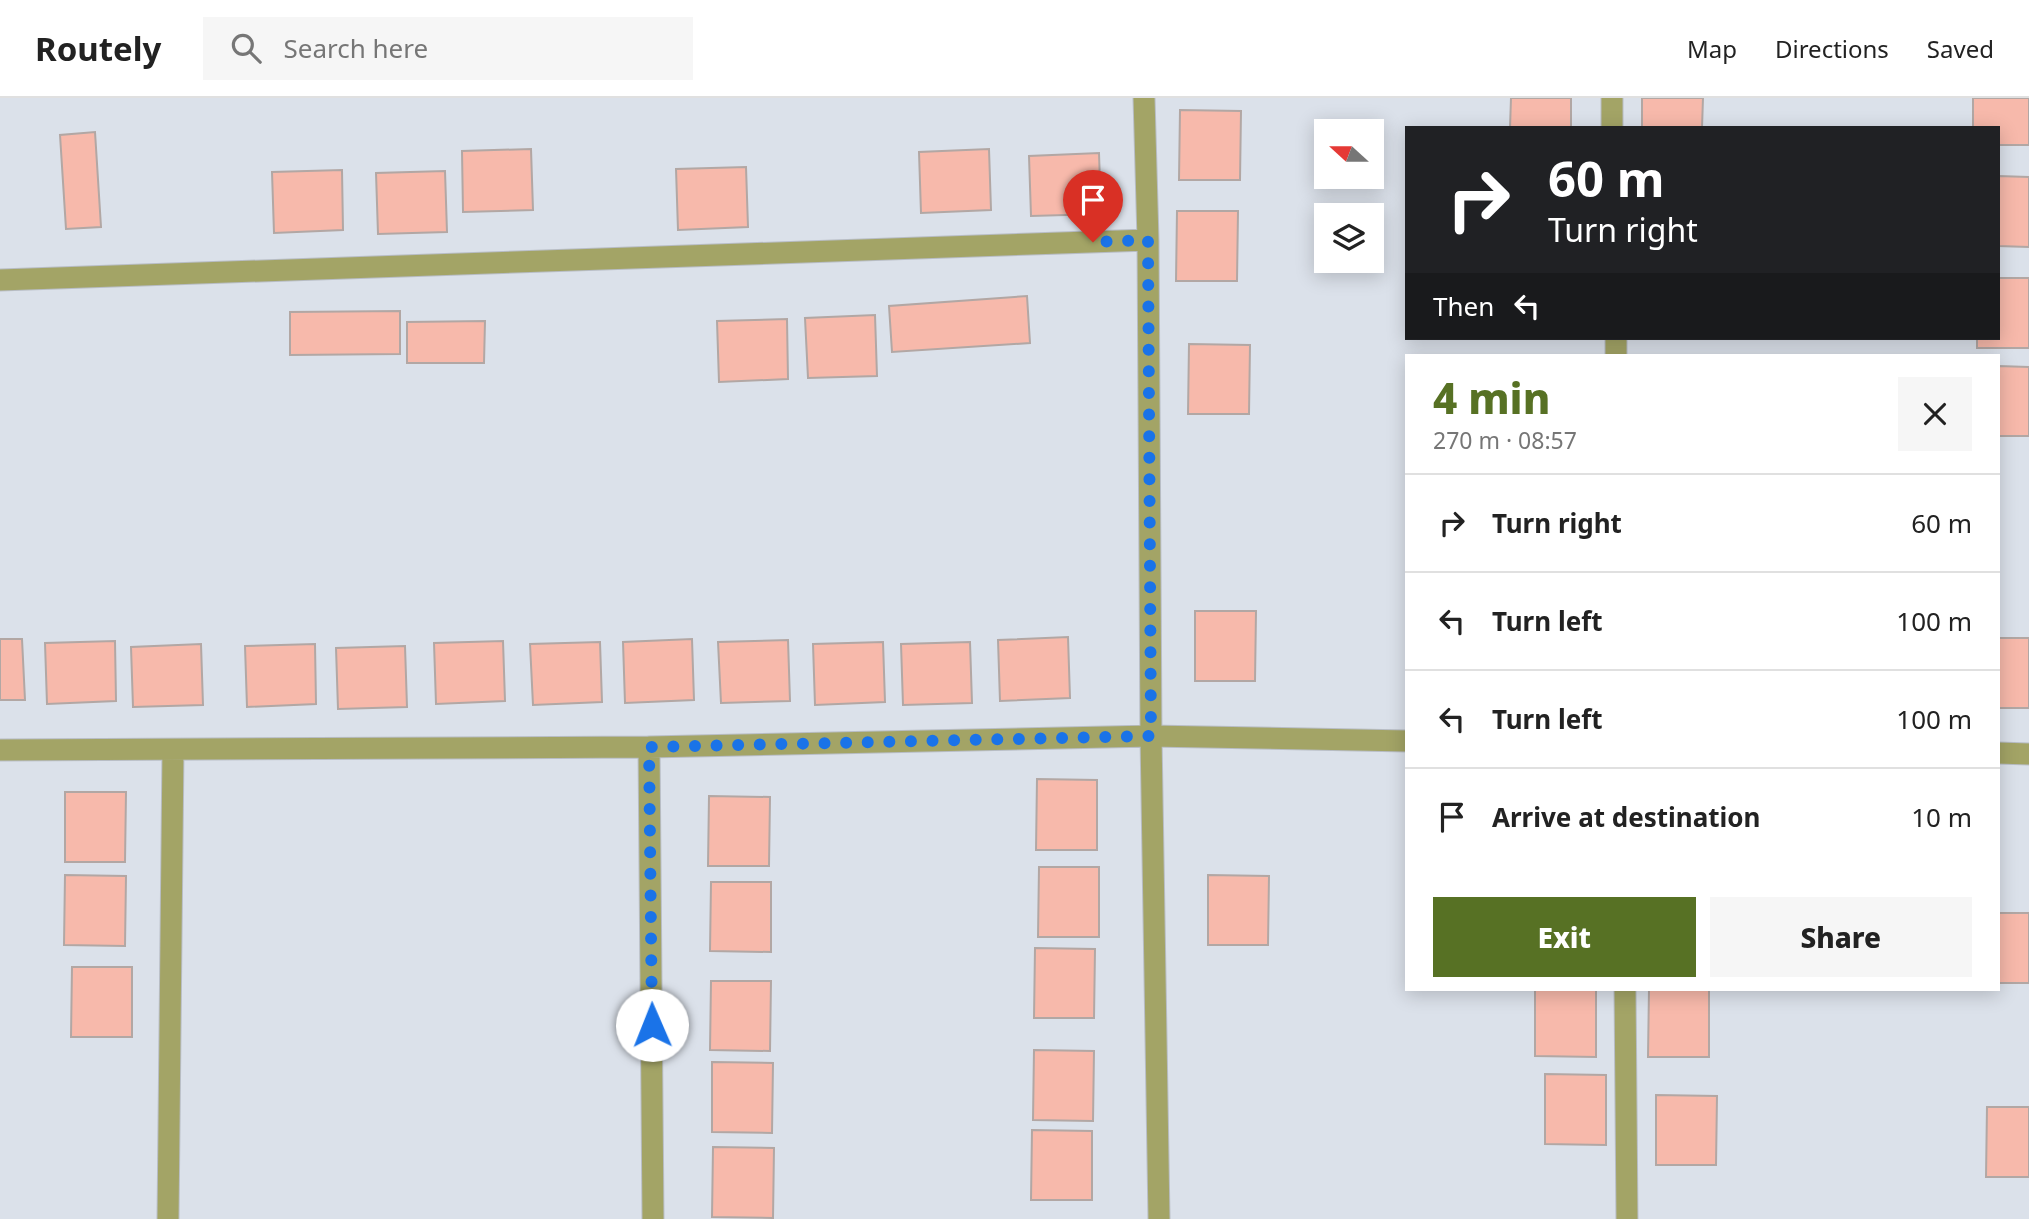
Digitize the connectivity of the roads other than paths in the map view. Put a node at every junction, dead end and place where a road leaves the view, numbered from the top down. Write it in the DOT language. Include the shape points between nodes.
graph roads {
  1 [pos="1144,98"];
  2 [pos="1612,98"];
  3 [pos="1612,126"];
  4 [pos="1148,240"];
  5 [pos="0,280"];
  6 [pos="1151,736"];
  7 [pos="1405,741"];
  8 [pos="649,747"];
  9 [pos="0,750"];
  10 [pos="173,750"];
  11 [pos="2000,753"];
  12 [pos="2029,754"];
  13 [pos="1625,991"];
  14 [pos="168,1219"];
  15 [pos="653,1219"];
  16 [pos="1159,1219"];
  17 [pos="1627,1219"];
  1 -- 4 [label="street"];
  2 -- 3 [label="street"];
  4 -- 5 [label="street"];
  4 -- 6 [label="street"];
  6 -- 7 [label="street"];
  6 -- 8 [label="street"];
  6 -- 16 [label="street"];
  8 -- 10 [label="street"];
  8 -- 15 [label="street"];
  9 -- 10 [label="street"];
  10 -- 14 [label="street"];
  11 -- 12 [label="street"];
  13 -- 17 [label="street"];
}
